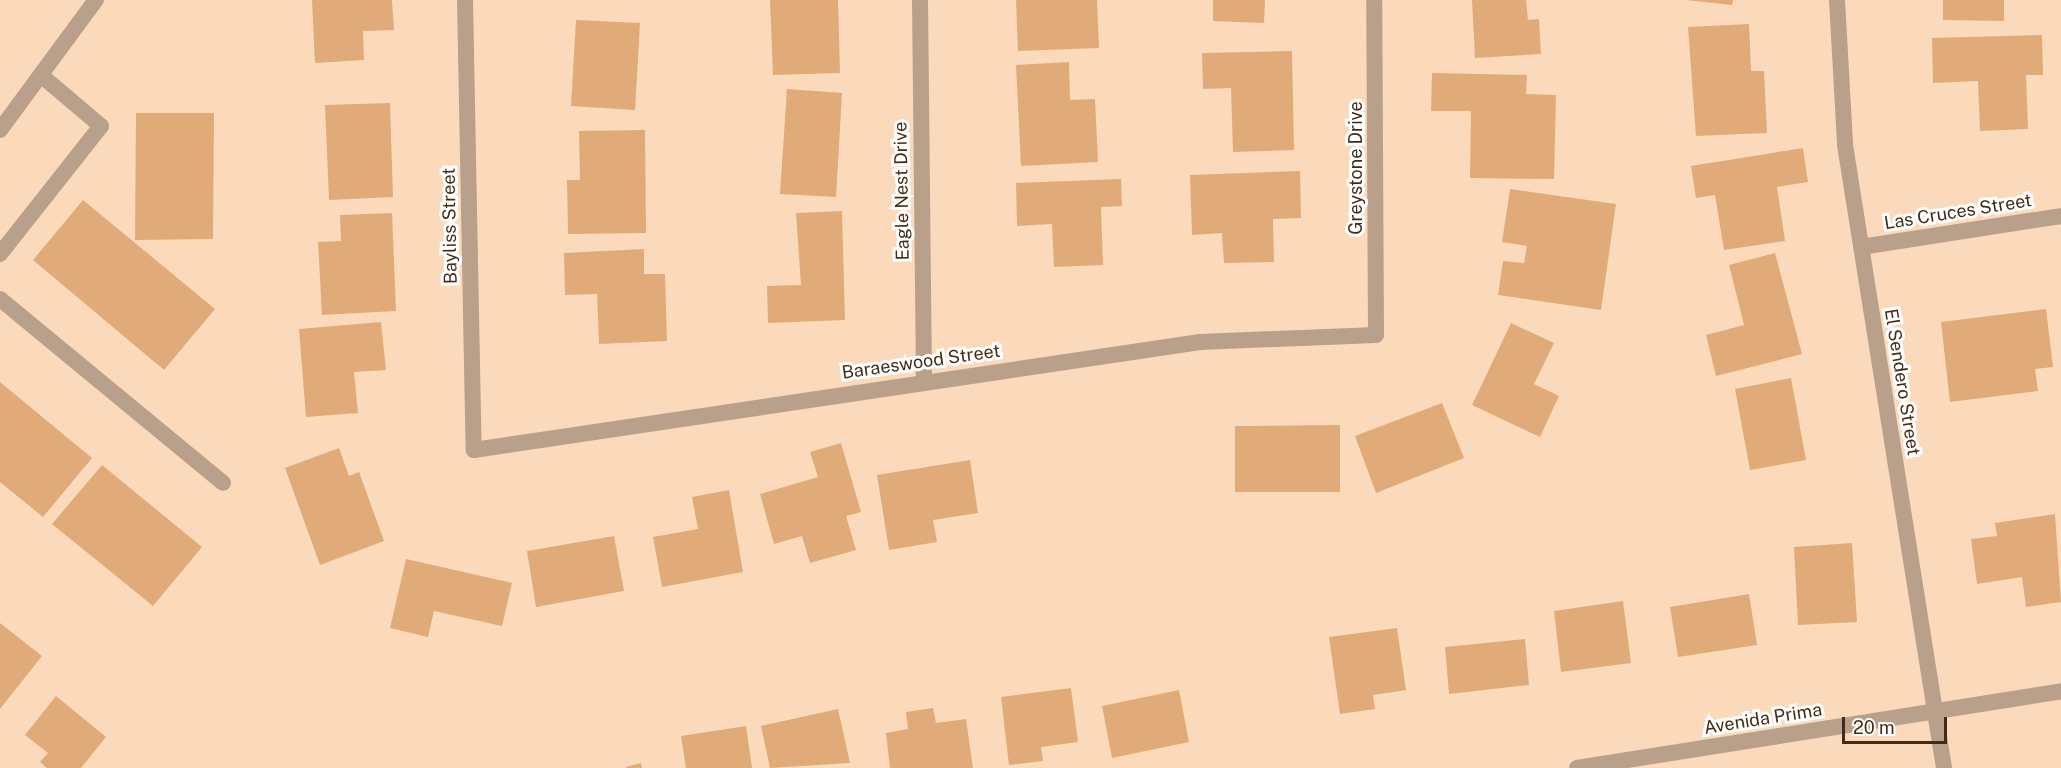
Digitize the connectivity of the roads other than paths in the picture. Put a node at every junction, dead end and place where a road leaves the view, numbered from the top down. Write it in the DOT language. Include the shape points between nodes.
graph roads {
  1 [pos="96,0"];
  2 [pos="465,0"];
  3 [pos="920,0"];
  4 [pos="1374,0"];
  5 [pos="1837,0"];
  6 [pos="43,77"];
  7 [pos="0,130"];
  8 [pos="2061,216"];
  9 [pos="1861,247"];
  10 [pos="0,254"];
  11 [pos="0,299"];
  12 [pos="1376,335"];
  13 [pos="924,381"];
  14 [pos="474,450"];
  15 [pos="223,483"];
  16 [pos="2061,691"];
  17 [pos="1934,711"];
  18 [pos="1577,768"];
  19 [pos="1944,768"];
  1 -- 6 [label="street"];
  2 -- 14 [label="street, Bayliss Street"];
  3 -- 13 [label="street, Eagle Nest Drive"];
  4 -- 12 [label="street, Greystone Drive"];
  5 -- 9 [label="street, El Sendero Street" via="1844,135"];
  6 -- 7 [label="street"];
  6 -- 10 [label="street" via="102,126"];
  8 -- 9 [label="street, Las Cruces Street"];
  9 -- 17 [label="street, El Sendero Street"];
  11 -- 15 [label="street"];
  12 -- 13 [label="street, Baraeswood Street" via="1200,342"];
  13 -- 14 [label="street, Baraeswood Street"];
  16 -- 17 [label="street, Avenida Prima"];
  17 -- 18 [label="street, Avenida Prima"];
  17 -- 19 [label="street, El Sendero Street"];
}
